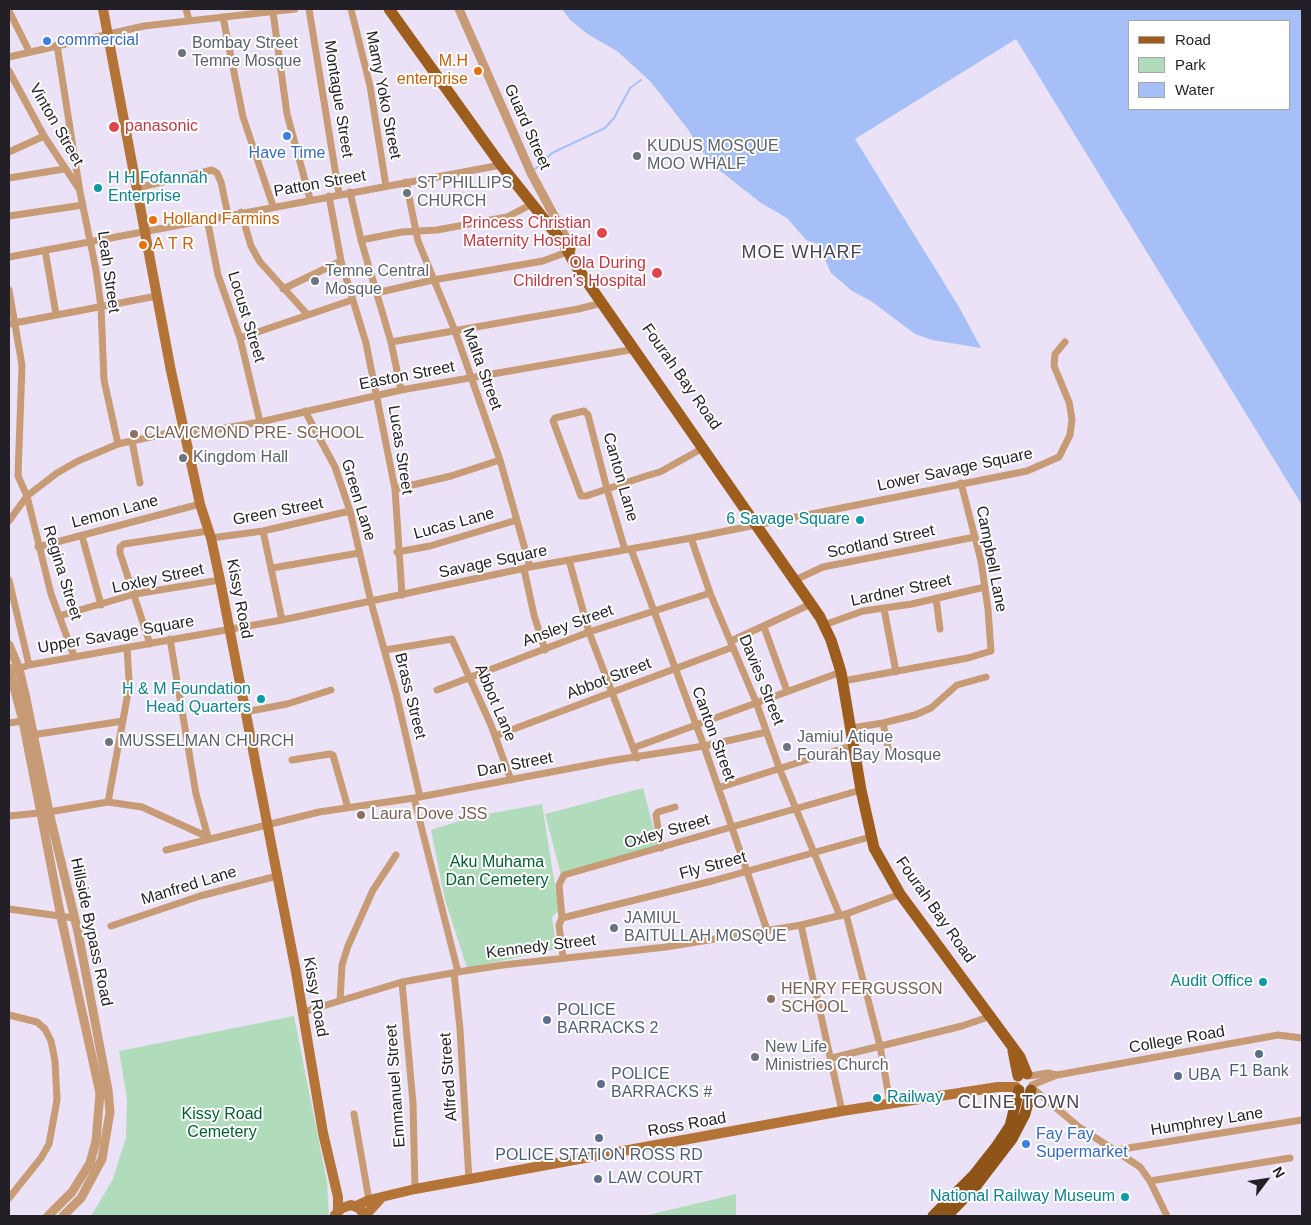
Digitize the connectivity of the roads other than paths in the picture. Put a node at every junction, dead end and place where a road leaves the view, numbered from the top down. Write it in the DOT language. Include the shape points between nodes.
graph roads {
  1 [pos="103,9"];
  2 [pos="186,9"];
  3 [pos="293,9"];
  4 [pos="309,9"];
  5 [pos="351,9"];
  6 [pos="389,9"];
  7 [pos="459,9"];
  8 [pos="9,10"];
  9 [pos="236,12"];
  10 [pos="273,12"];
  11 [pos="223,17"];
  12 [pos="189,20"];
  13 [pos="108,34"];
  14 [pos="57,45"];
  15 [pos="30,51"];
  16 [pos="9,57"];
  17 [pos="9,71"];
  18 [pos="44,136"];
  19 [pos="9,152"];
  20 [pos="501,165"];
  21 [pos="64,169"];
  22 [pos="9,178"];
  23 [pos="406,182"];
  24 [pos="386,186"];
  25 [pos="137,188"];
  26 [pos="80,192"];
  27 [pos="350,192"];
  28 [pos="339,194"];
  29 [pos="329,196"];
  30 [pos="310,199"];
  31 [pos="532,204"];
  32 [pos="83,205"];
  33 [pos="273,206"];
  34 [pos="241,212"];
  35 [pos="228,215"];
  36 [pos="9,216"];
  37 [pos="207,219"];
  38 [pos="145,231"];
  39 [pos="415,231"];
  40 [pos="361,240"];
  41 [pos="91,242"];
  42 [pos="567,249"];
  43 [pos="45,250"];
  44 [pos="9,257"];
  45 [pos="341,261"];
  46 [pos="433,280"];
  47 [pos="283,288"];
  48 [pos="9,290"];
  49 [pos="376,293"];
  50 [pos="157,296"];
  51 [pos="352,300"];
  52 [pos="602,303"];
  53 [pos="101,306"];
  54 [pos="56,314"];
  55 [pos="307,314"];
  56 [pos="12,323"];
  57 [pos="455,331"];
  58 [pos="240,338"];
  59 [pos="391,342"];
  60 [pos="1064,342"];
  61 [pos="635,350"];
  62 [pos="471,378"];
  63 [pos="401,390"];
  64 [pos="378,394"];
  65 [pos="305,411"];
  66 [pos="260,422"];
  67 [pos="692,426"];
  68 [pos="184,433"];
  69 [pos="132,441"];
  70 [pos="118,444"];
  71 [pos="702,448"];
  72 [pos="500,460"];
  73 [pos="140,483"];
  74 [pos="961,483"];
  75 [pos="395,489"];
  76 [pos="607,489"];
  77 [pos="738,491"];
  78 [pos="27,496"];
  79 [pos="200,504"];
  80 [pos="350,511"];
  81 [pos="518,520"];
  82 [pos="9,521"];
  83 [pos="760,527"];
  84 [pos="262,531"];
  85 [pos="209,535"];
  86 [pos="82,536"];
  87 [pos="975,537"];
  88 [pos="692,538"];
  89 [pos="38,547"];
  90 [pos="628,550"];
  91 [pos="397,552"];
  92 [pos="359,553"];
  93 [pos="569,560"];
  94 [pos="272,568"];
  95 [pos="527,568"];
  96 [pos="9,580"];
  97 [pos="220,580"];
  98 [pos="795,580"];
  99 [pos="985,587"];
  100 [pos="710,593"];
  101 [pos="135,594"];
  102 [pos="402,595"];
  103 [pos="936,598"];
  104 [pos="371,602"];
  105 [pos="811,604"];
  106 [pos="101,605"];
  107 [pos="884,609"];
  108 [pos="652,611"];
  109 [pos="59,616"];
  110 [pos="282,620"];
  111 [pos="824,625"];
  112 [pos="764,626"];
  113 [pos="940,629"];
  114 [pos="229,630"];
  115 [pos="589,632"];
  116 [pos="170,639"];
  117 [pos="150,644"];
  118 [pos="732,644"];
  119 [pos="9,645"];
  120 [pos="127,648"];
  121 [pos="385,650"];
  122 [pos="545,650"];
  123 [pos="74,656"];
  124 [pos="29,665"];
  125 [pos="675,669"];
  126 [pos="12,670"];
  127 [pos="896,672"];
  128 [pos="842,676"];
  129 [pos="469,677"];
  130 [pos="986,677"];
  131 [pos="331,690"];
  132 [pos="437,690"];
  133 [pos="787,691"];
  134 [pos="612,694"];
  135 [pos="756,702"];
  136 [pos="245,712"];
  137 [pos="23,721"];
  138 [pos="123,722"];
  139 [pos="9,723"];
  140 [pos="883,724"];
  141 [pos="696,726"];
  142 [pos="850,728"];
  143 [pos="767,732"];
  144 [pos="32,735"];
  145 [pos="495,736"];
  146 [pos="704,746"];
  147 [pos="854,746"];
  148 [pos="633,748"];
  149 [pos="890,757"];
  150 [pos="637,758"];
  151 [pos="292,760"];
  152 [pos="780,770"];
  153 [pos="511,780"];
  154 [pos="718,788"];
  155 [pos="861,790"];
  156 [pos="417,798"];
  157 [pos="108,802"];
  158 [pos="675,807"];
  159 [pos="348,808"];
  160 [pos="797,808"];
  161 [pos="45,813"];
  162 [pos="9,816"];
  163 [pos="268,825"];
  164 [pos="732,827"];
  165 [pos="208,838"];
  166 [pos="870,838"];
  167 [pos="661,848"];
  168 [pos="166,850"];
  169 [pos="814,853"];
  170 [pos="396,855"];
  171 [pos="747,872"];
  172 [pos="277,876"];
  173 [pos="900,894"];
  174 [pos="9,909"];
  175 [pos="843,915"];
  176 [pos="61,917"];
  177 [pos="74,918"];
  178 [pos="562,918"];
  179 [pos="801,925"];
  180 [pos="110,926"];
  181 [pos="767,930"];
  182 [pos="563,958"];
  183 [pos="456,973"];
  184 [pos="402,982"];
  185 [pos="340,1001"];
  186 [pos="303,1012"];
  187 [pos="9,1015"];
  188 [pos="991,1016"];
  189 [pos="1302,1038"];
  190 [pos="880,1046"];
  191 [pos="832,1058"];
  192 [pos="1024,1083"];
  193 [pos="890,1103"];
  194 [pos="842,1111"];
  195 [pos="354,1114"];
  196 [pos="1302,1120"];
  197 [pos="1116,1150"];
  198 [pos="1290,1158"];
  199 [pos="469,1180"];
  200 [pos="1150,1181"];
  201 [pos="415,1189"];
  202 [pos="382,1196"];
  203 [pos="9,1198"];
  204 [pos="369,1200"];
  205 [pos="344,1210"];
  206 [pos="48,1216"];
  207 [pos="63,1216"];
  208 [pos="365,1216"];
  209 [pos="933,1216"];
  210 [pos="947,1216"];
  211 [pos="1167,1216"];
  1 -- 13 [label="main road, Kissy Road"];
  2 -- 12 [label="street"];
  3 -- 10 [label="street"];
  4 -- 28 [label="street, Montague Street"];
  5 -- 24 [label="street, Mamy Yoko Street" via="370,86"];
  6 -- 20 [label="main road, Fourah Bay Road"];
  7 -- 42 [label="street, Guard Street"];
  8 -- 15 [label="street"];
  9 -- 10 [label="street"];
  9 -- 11 [label="street"];
  10 -- 30 [label="street" via="287,114"];
  11 -- 12 [label="street"];
  11 -- 33 [label="street" via="244,117"];
  12 -- 13 [label="street"];
  13 -- 14 [label="street"];
  13 -- 25 [label="main road, Kissy Road"];
  14 -- 15 [label="street"];
  14 -- 26 [label="street, Leah Street"];
  15 -- 16 [label="street"];
  17 -- 18 [label="street, Vinton Street"];
  18 -- 19 [label="street"];
  18 -- 21 [label="street, Vinton Street"];
  20 -- 23 [label="street, Patton Street"];
  20 -- 31 [label="main road, Fourah Bay Road"];
  21 -- 22 [label="street"];
  21 -- 26 [label="street, Vinton Street"];
  23 -- 24 [label="street, Patton Street"];
  23 -- 39 [label="street, Malta Street"];
  24 -- 27 [label="street, Patton Street"];
  25 -- 35 [label="street" via="211,169 219,175"];
  25 -- 38 [label="main road, Kissy Road"];
  26 -- 32 [label="street, Leah Street"];
  27 -- 28 [label="street, Patton Street"];
  27 -- 40 [label="street"];
  28 -- 29 [label="street, Patton Street"];
  29 -- 30 [label="street, Patton Street"];
  29 -- 45 [label="street, Lucas Street"];
  30 -- 33 [label="street, Patton Street"];
  31 -- 39 [label="street" via="507,217 445,229"];
  31 -- 42 [label="main road, Fourah Bay Road"];
  32 -- 36 [label="street"];
  32 -- 41 [label="street, Leah Street"];
  33 -- 34 [label="street, Patton Street"];
  34 -- 35 [label="street, Patton Street"];
  34 -- 47 [label="street" via="251,246 263,266"];
  35 -- 37 [label="street, Patton Street"];
  37 -- 38 [label="street, Patton Street"];
  37 -- 58 [label="street, Locust Street" via="218,275"];
  38 -- 41 [label="street, Patton Street"];
  38 -- 50 [label="main road, Kissy Road"];
  39 -- 40 [label="street"];
  39 -- 46 [label="street, Malta Street"];
  40 -- 49 [label="street"];
  41 -- 43 [label="street, Patton Street"];
  41 -- 53 [label="street, Leah Street"];
  42 -- 46 [label="street" via="543,261"];
  42 -- 52 [label="main road, Fourah Bay Road"];
  42 -- 67 [label="main road, Fourah Bay Road"];
  43 -- 44 [label="street, Patton Street"];
  43 -- 54 [label="street"];
  45 -- 47 [label="street"];
  45 -- 51 [label="street, Lucas Street"];
  46 -- 49 [label="street"];
  46 -- 57 [label="street, Malta Street"];
  47 -- 55 [label="street"];
  48 -- 56 [label="street, Regina Street"];
  49 -- 59 [label="street"];
  50 -- 53 [label="street"];
  50 -- 68 [label="main road, Kissy Road"];
  51 -- 55 [label="street"];
  51 -- 64 [label="street, Lucas Street"];
  52 -- 57 [label="street"];
  52 -- 61 [label="main road, Fourah Bay Road"];
  53 -- 54 [label="street"];
  53 -- 70 [label="street, Leah Street" via="104,380"];
  54 -- 56 [label="street"];
  55 -- 58 [label="street"];
  56 -- 78 [label="street, Regina Street" via="22,365 18,476"];
  57 -- 59 [label="street"];
  57 -- 62 [label="street, Malta Street"];
  58 -- 66 [label="street, Locust Street"];
  59 -- 63 [label="street"];
  60 -- 74 [label="street, Lower Savage Square" via="1054,354 1054,366 1069,402 1072,419 1065,450 1059,457 1040,466"];
  61 -- 62 [label="street, Easton Street"];
  61 -- 67 [label="main road, Fourah Bay Road"];
  62 -- 63 [label="street, Easton Street"];
  62 -- 72 [label="street, Malta Street"];
  63 -- 64 [label="street, Easton Street"];
  64 -- 65 [label="street, Easton Street"];
  64 -- 75 [label="street, Lucas Street"];
  65 -- 66 [label="street, Easton Street"];
  65 -- 80 [label="street, Green Lane" via="335,467"];
  66 -- 68 [label="street, Easton Street"];
  67 -- 71 [label="main road, Fourah Bay Road"];
  67 -- 77 [label="main road, Fourah Bay Road"];
  68 -- 69 [label="street, Easton Street"];
  68 -- 79 [label="main road, Kissy Road"];
  69 -- 70 [label="street, Easton Street"];
  69 -- 73 [label="street"];
  70 -- 78 [label="street, Easton Street" via="57,473"];
  71 -- 76 [label="street" via="666,469"];
  71 -- 77 [label="main road, Fourah Bay Road"];
  72 -- 75 [label="street"];
  72 -- 81 [label="street, Malta Street"];
  74 -- 83 [label="street, Lower Savage Square"];
  74 -- 87 [label="street, Campbell Lane"];
  75 -- 91 [label="street, Lucas Street"];
  76 -- 76 [label="street, Canton Lane" via="586,412 555,418 552,426 581,496"];
  76 -- 90 [label="street, Canton Lane"];
  77 -- 83 [label="main road, Fourah Bay Road"];
  78 -- 82 [label="street, Easton Street"];
  78 -- 89 [label="street, Regina Street"];
  79 -- 85 [label="main road, Kissy Road"];
  79 -- 86 [label="street, Lemon Lane"];
  80 -- 84 [label="street, Green Street"];
  80 -- 92 [label="street, Green Lane"];
  81 -- 91 [label="street, Lucas Lane" via="430,546"];
  81 -- 95 [label="street, Malta Street"];
  83 -- 88 [label="street, Savage Square"];
  83 -- 98 [label="main road, Fourah Bay Road"];
  84 -- 85 [label="street, Green Street"];
  84 -- 94 [label="street"];
  85 -- 97 [label="main road, Kissy Road"];
  85 -- 101 [label="street, Green Street" via="120,547"];
  86 -- 89 [label="street, Lemon Lane"];
  86 -- 106 [label="street"];
  87 -- 98 [label="street, Scotland Street" via="823,567"];
  87 -- 99 [label="street, Campbell Lane"];
  88 -- 90 [label="street, Savage Square"];
  88 -- 100 [label="street, Davies Street"];
  89 -- 109 [label="street, Regina Street"];
  90 -- 93 [label="street, Savage Square"];
  90 -- 108 [label="street, Canton Street"];
  91 -- 102 [label="street, Lucas Street"];
  92 -- 94 [label="street"];
  92 -- 104 [label="street, Green Lane"];
  93 -- 95 [label="street, Savage Square"];
  93 -- 115 [label="street"];
  94 -- 110 [label="street"];
  95 -- 102 [label="street, Savage Square"];
  95 -- 122 [label="street, Malta Street" via="534,615"];
  96 -- 124 [label="street"];
  97 -- 101 [label="street, Loxley Street"];
  97 -- 114 [label="main road, Kissy Road"];
  98 -- 105 [label="main road, Fourah Bay Road"];
  99 -- 103 [label="street, Lardner Street"];
  99 -- 127 [label="street, Campbell Lane" via="992,640 988,654"];
  100 -- 108 [label="street, Ansley Street"];
  100 -- 118 [label="street, Davies Street"];
  101 -- 106 [label="street, Loxley Street"];
  101 -- 117 [label="street"];
  102 -- 104 [label="street, Savage Square"];
  103 -- 107 [label="street, Lardner Street"];
  103 -- 113 [label="street"];
  104 -- 110 [label="street, Savage Square"];
  104 -- 121 [label="street, Brass Street"];
  105 -- 111 [label="main road, Fourah Bay Road"];
  105 -- 112 [label="street, Abbot Street"];
  106 -- 109 [label="street, Loxley Street"];
  107 -- 111 [label="street, Lardner Street" via="862,611"];
  107 -- 127 [label="street"];
  108 -- 115 [label="street, Ansley Street"];
  108 -- 125 [label="street, Canton Street"];
  109 -- 123 [label="street, Regina Street"];
  110 -- 114 [label="street, Savage Square"];
  111 -- 128 [label="main road, Fourah Bay Road"];
  112 -- 118 [label="street, Abbot Street"];
  112 -- 133 [label="street"];
  114 -- 116 [label="street, Upper Savage Square"];
  114 -- 136 [label="main road, Kissy Road"];
  115 -- 122 [label="street, Ansley Street"];
  115 -- 134 [label="street"];
  116 -- 117 [label="street, Upper Savage Square"];
  116 -- 165 [label="street" via="196,794"];
  117 -- 120 [label="street, Upper Savage Square"];
  118 -- 125 [label="street, Abbot Street"];
  118 -- 135 [label="street, Davies Street"];
  119 -- 126 [label="street, Hillside Bypass Road"];
  120 -- 123 [label="street, Upper Savage Square"];
  120 -- 138 [label="street" via="129,680"];
  121 -- 129 [label="street, Abbot Lane" via="452,639"];
  121 -- 156 [label="street, Brass Street"];
  122 -- 129 [label="street, Ansley Street"];
  123 -- 124 [label="street, Upper Savage Square"];
  124 -- 126 [label="street, Upper Savage Square"];
  125 -- 134 [label="street, Abbot Street"];
  125 -- 141 [label="street, Canton Street"];
  126 -- 137 [label="street, Hillside Bypass Road"];
  126 -- 144 [label="street, Hillside Bypass Road"];
  127 -- 128 [label="street"];
  128 -- 133 [label="street"];
  128 -- 142 [label="main road, Fourah Bay Road"];
  129 -- 132 [label="street, Ansley Street"];
  129 -- 145 [label="street, Abbot Lane"];
  130 -- 140 [label="street" via="957,685 931,708"];
  131 -- 136 [label="street" via="288,704"];
  133 -- 135 [label="street"];
  134 -- 145 [label="street, Abbot Street"];
  134 -- 148 [label="street"];
  135 -- 141 [label="street"];
  135 -- 143 [label="street, Davies Street"];
  136 -- 163 [label="main road, Kissy Road"];
  137 -- 139 [label="street"];
  137 -- 161 [label="street, Hillside Bypass Road"];
  138 -- 144 [label="street"];
  138 -- 157 [label="street"];
  140 -- 142 [label="street"];
  140 -- 149 [label="street"];
  141 -- 146 [label="street, Canton Street"];
  141 -- 148 [label="street"];
  142 -- 147 [label="main road, Fourah Bay Road"];
  143 -- 146 [label="street, Dan Street"];
  143 -- 152 [label="street, Davies Street"];
  144 -- 161 [label="street, Hillside Bypass Road"];
  145 -- 153 [label="street, Abbot Lane"];
  146 -- 150 [label="street, Dan Street"];
  146 -- 154 [label="street, Canton Street"];
  147 -- 152 [label="street"];
  147 -- 155 [label="main road, Fourah Bay Road"];
  148 -- 150 [label="street"];
  150 -- 153 [label="street, Dan Street"];
  151 -- 159 [label="street" via="333,755"];
  152 -- 154 [label="street"];
  152 -- 160 [label="street, Davies Street"];
  153 -- 156 [label="street, Dan Street"];
  154 -- 164 [label="street, Canton Street"];
  155 -- 160 [label="street, Oxley Street"];
  155 -- 166 [label="main road, Fourah Bay Road"];
  156 -- 159 [label="street, Dan Street"];
  156 -- 183 [label="street, Brass Street"];
  157 -- 161 [label="street"];
  157 -- 165 [label="street" via="142,807"];
  158 -- 167 [label="street" via="656,815"];
  159 -- 163 [label="street, Dan Street"];
  160 -- 164 [label="street, Oxley Street"];
  160 -- 169 [label="street, Davies Street"];
  161 -- 162 [label="street"];
  161 -- 176 [label="street, Hillside Bypass Road"];
  161 -- 177 [label="street, Hillside Bypass Road"];
  163 -- 165 [label="street, Dan Street"];
  163 -- 172 [label="main road, Kissy Road"];
  164 -- 167 [label="street, Oxley Street"];
  164 -- 171 [label="street, Canton Street"];
  165 -- 168 [label="street, Dan Street"];
  166 -- 169 [label="street, Fly Street"];
  166 -- 173 [label="main road, Fourah Bay Road"];
  167 -- 178 [label="street, Oxley Street" via="561,878"];
  169 -- 171 [label="street, Fly Street"];
  169 -- 175 [label="street, Davies Street"];
  170 -- 185 [label="street" via="373,890 348,946 342,965"];
  171 -- 178 [label="street, Fly Street"];
  171 -- 181 [label="street, Canton Street"];
  172 -- 180 [label="street, Manfred Lane" via="200,896"];
  172 -- 186 [label="main road, Kissy Road"];
  173 -- 175 [label="street, Kennedy Street"];
  173 -- 188 [label="main road, Fourah Bay Road"];
  174 -- 176 [label="street"];
  175 -- 179 [label="street, Kennedy Street"];
  175 -- 190 [label="street, Davies Street"];
  176 -- 177 [label="street"];
  176 -- 206 [label="street, Hillside Bypass Road" via="100,1102 90,1163 72,1192"];
  177 -- 207 [label="street, Hillside Bypass Road" via="110,1112 102,1159 81,1198"];
  178 -- 182 [label="street, Oxley Street" via="558,925"];
  179 -- 181 [label="street, Kennedy Street"];
  179 -- 191 [label="street"];
  181 -- 182 [label="street, Kennedy Street" via="666,947"];
  182 -- 183 [label="street, Kennedy Street"];
  183 -- 184 [label="street, Kennedy Street"];
  183 -- 199 [label="street, Alfred Street"];
  184 -- 185 [label="street, Kennedy Street"];
  184 -- 201 [label="street, Emmanuel Street" via="413,1103"];
  185 -- 186 [label="street, Kennedy Street"];
  186 -- 205 [label="main road, Kissy Road" via="323,1134"];
  187 -- 203 [label="street" via="37,1022 45,1028 51,1041 57,1100 49,1144 42,1158"];
  188 -- 190 [label="street"];
  188 -- 192 [label="main road, Fourah Bay Road" via="1020,1057"];
  189 -- 192 [label="street, College Road" via="1278,1035"];
  190 -- 191 [label="street"];
  190 -- 193 [label="street, Davies Street"];
  191 -- 194 [label="street"];
  192 -- 193 [label="main road, Ross Road"];
  192 -- 197 [label="street" via="1079,1127"];
  192 -- 209 [label="highway" via="1010,1126 996,1147 974,1175"];
  192 -- 210 [label="highway" via="1025,1114 1012,1139 976,1186"];
  193 -- 194 [label="main road, Ross Road"];
  194 -- 199 [label="main road, Ross Road"];
  195 -- 204 [label="street"];
  196 -- 197 [label="street, Humphrey Lane"];
  197 -- 200 [label="street" via="1140,1167"];
  198 -- 200 [label="street"];
  199 -- 201 [label="main road, Ross Road"];
  200 -- 211 [label="street"];
  201 -- 202 [label="main road, Ross Road"];
  202 -- 204 [label="main road, Ross Road"];
  202 -- 208 [label="main road"];
  204 -- 205 [label="main road, Ross Road"];
  205 -- 208 [label="main road"];
}
